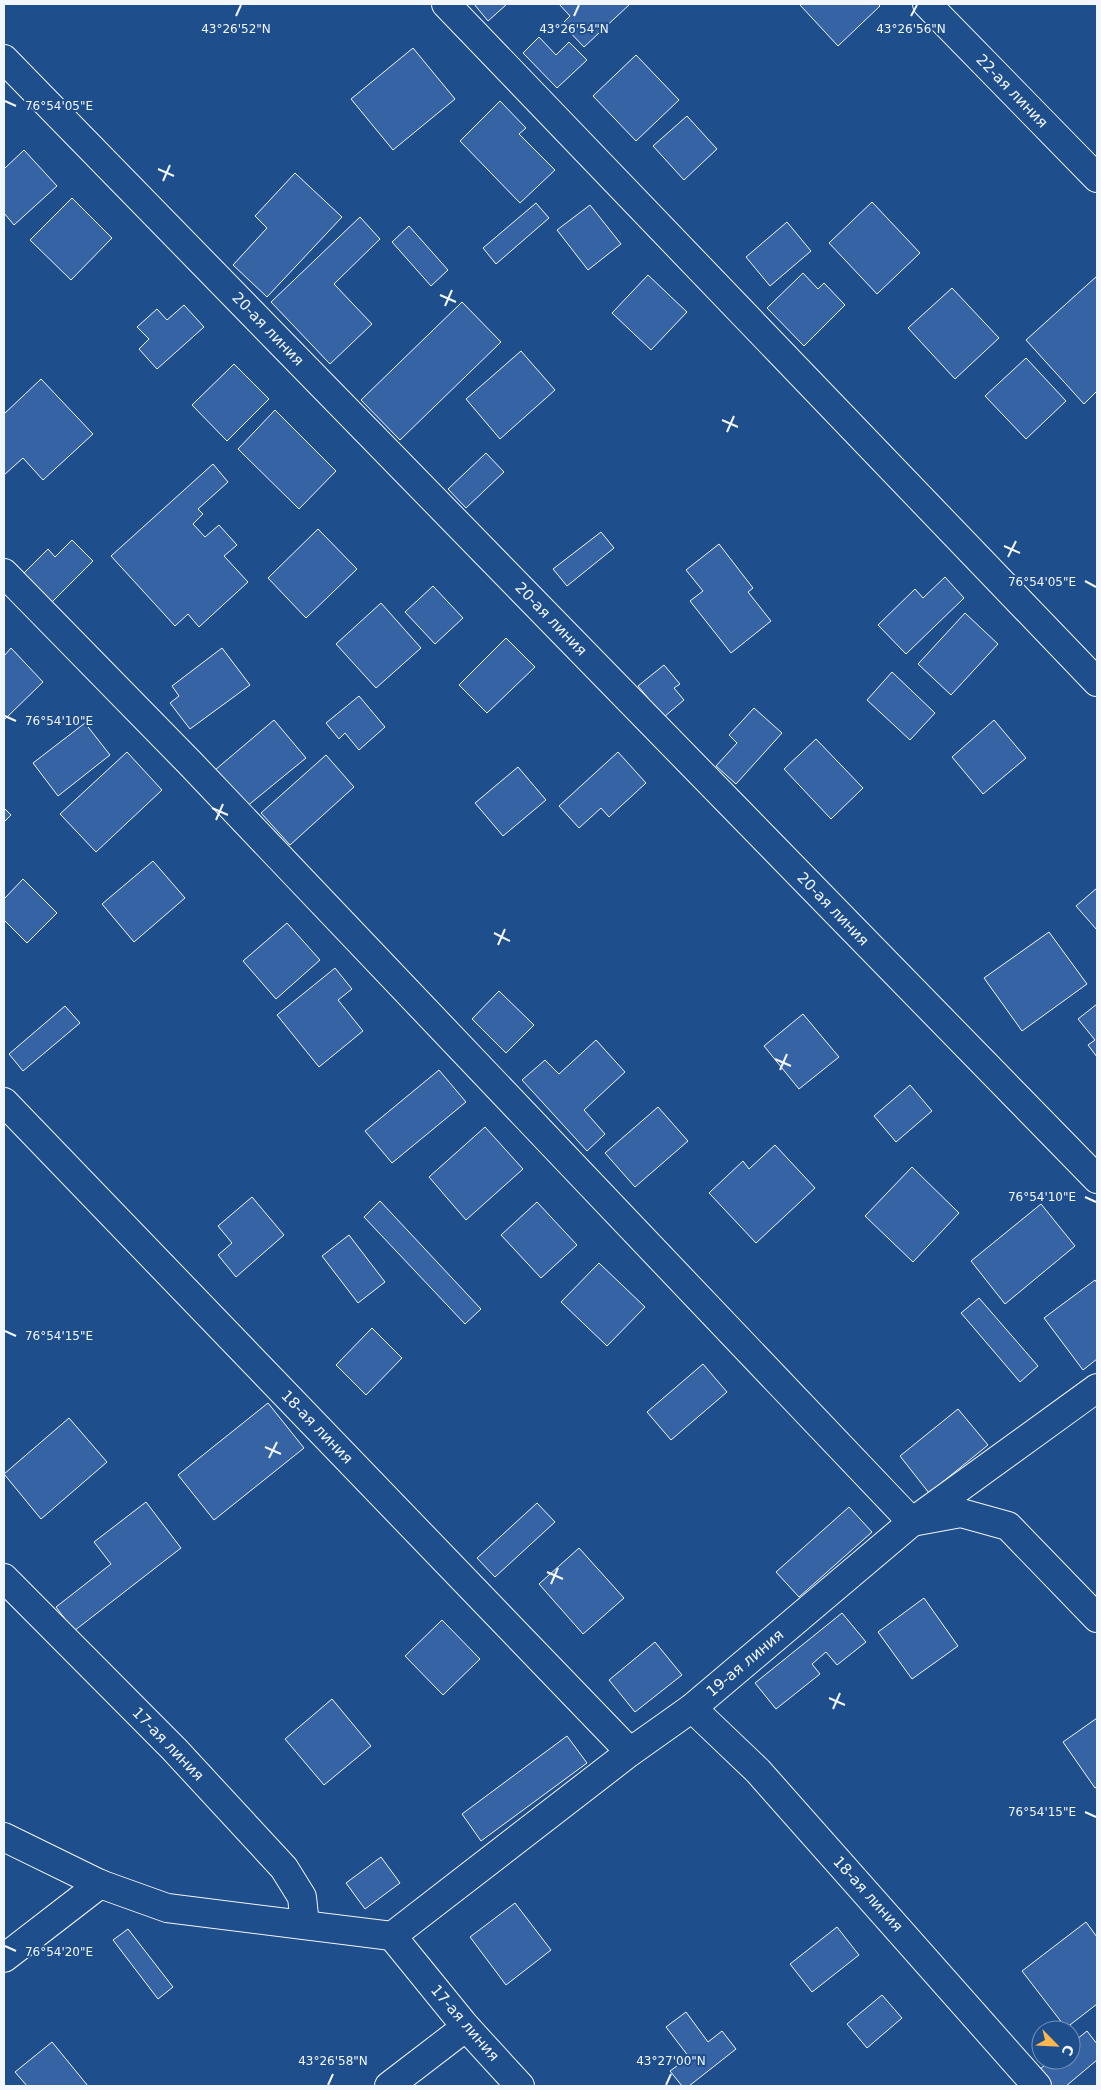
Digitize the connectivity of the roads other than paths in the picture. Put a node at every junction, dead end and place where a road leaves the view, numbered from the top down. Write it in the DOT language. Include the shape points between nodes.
graph roads {
  1 [pos="446,4"];
  2 [pos="927,4"];
  3 [pos="4,59"];
  4 [pos="1097,178"];
  5 [pos="4,574"];
  6 [pos="1097,682"];
  7 [pos="4,1102"];
  8 [pos="1097,1179"];
  9 [pos="1097,1388"];
  10 [pos="912,1522"];
  11 [pos="4,1578"];
  12 [pos="1097,1618"];
  13 [pos="692,1708"];
  14 [pos="630,1752"];
  15 [pos="4,1837"];
  16 [pos="100,1884"];
  17 [pos="305,1925"];
  18 [pos="392,1936"];
  19 [pos="4,1958"];
  20 [pos="466,2026"];
  21 [pos="389,2086"];
  22 [pos="520,2086"];
  23 [pos="1037,2086"];
  1 -- 6 [label="street"];
  2 -- 4 [label="street, 22-ая линия"];
  3 -- 8 [label="street, 20-ая линия"];
  5 -- 10 [label="street" via="189,762"];
  7 -- 14 [label="street, 18-ая линия"];
  9 -- 10 [label="street, 19-ая линия"];
  10 -- 12 [label="street" via="962,1512 1008,1526"];
  10 -- 13 [label="street, 19-ая линия"];
  11 -- 17 [label="street, 17-ая линия" via="174,1749 284,1868 302,1897"];
  13 -- 14 [label="street, 19-ая линия"];
  13 -- 23 [label="street, 18-ая линия" via="758,1771"];
  14 -- 18 [label="street, 19-ая линия"];
  15 -- 16 [label="street"];
  16 -- 17 [label="street" via="167,1908"];
  16 -- 19 [label="street"];
  17 -- 18 [label="street"];
  18 -- 20 [label="street, 17-ая линия"];
  20 -- 21 [label="street"];
  20 -- 22 [label="street, 17-ая линия"];
}
